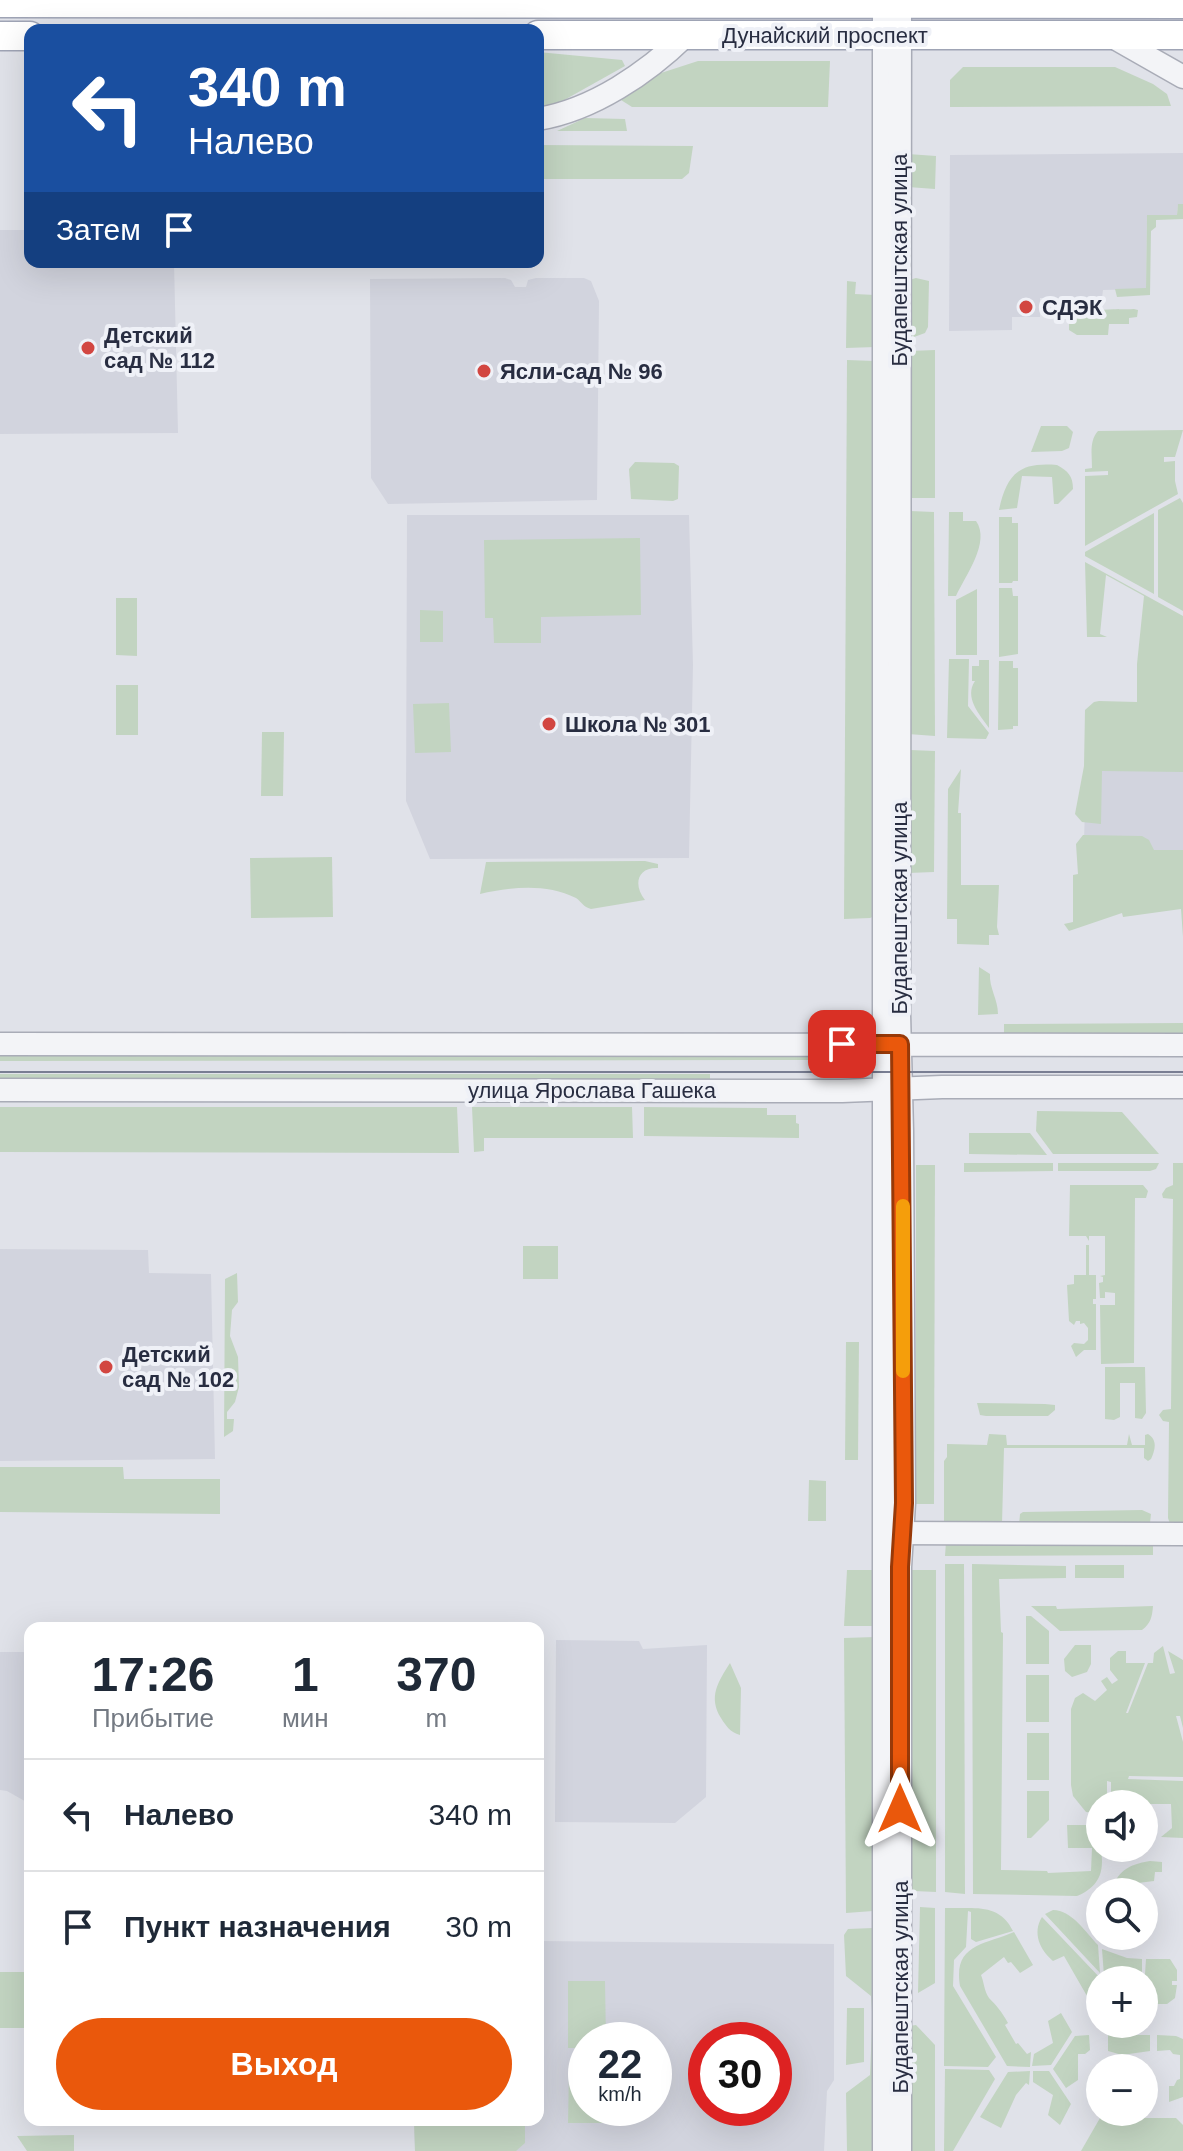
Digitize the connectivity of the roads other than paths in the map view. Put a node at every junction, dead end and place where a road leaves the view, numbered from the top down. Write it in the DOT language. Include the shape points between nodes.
graph roads {
  1 [pos="14,2"];
  2 [pos="686,2"];
  3 [pos="892,2"];
  4 [pos="1125,2"];
  5 [pos="1183,4"];
  6 [pos="544,35"];
  7 [pos="686,35"];
  8 [pos="892,35"];
  9 [pos="1183,35"];
  10 [pos="1111,36"];
  11 [pos="1183,77"];
  12 [pos="544,118"];
  13 [pos="0,1044"];
  14 [pos="891,1044"];
  15 [pos="1183,1045"];
  16 [pos="1183,1087"];
  17 [pos="892,1088"];
  18 [pos="0,1090"];
  19 [pos="893,1533"];
  20 [pos="1183,1534"];
  21 [pos="884,2151"];
  22 [pos="900,2151"];
  1 -- 2 [label="main road, Дунайский проспект"];
  2 -- 3 [label="main road, Дунайский проспект"];
  3 -- 4 [label="main road, Дунайский проспект"];
  3 -- 8 [label="street, Будапештская улица"];
  4 -- 5 [label="main road, Дунайский проспект"];
  6 -- 7 [label="main road, Дунайский проспект"];
  7 -- 8 [label="main road, Дунайский проспект"];
  7 -- 12 [label="street" via="662,58 590,103"];
  8 -- 10 [label="main road, Дунайский проспект"];
  8 -- 14 [label="street, Будапештская улица"];
  9 -- 10 [label="main road, Дунайский проспект"];
  10 -- 11 [label="street, Дунайский проспект"];
  13 -- 14 [label="street, улица Ярослава Гашека"];
  14 -- 15 [label="street, улица Ярослава Гашека"];
  14 -- 17 [label="street, Будапештская улица"];
  16 -- 17 [label="street, улица Ярослава Гашека"];
  17 -- 18 [label="street, улица Ярослава Гашека"];
  17 -- 19 [label="street, Будапештская улица" via="904,1503"];
  19 -- 20 [label="street"];
  19 -- 21 [label="street, Будапештская улица"];
  19 -- 22 [label="street, Будапештская улица" via="900,1567"];
}
